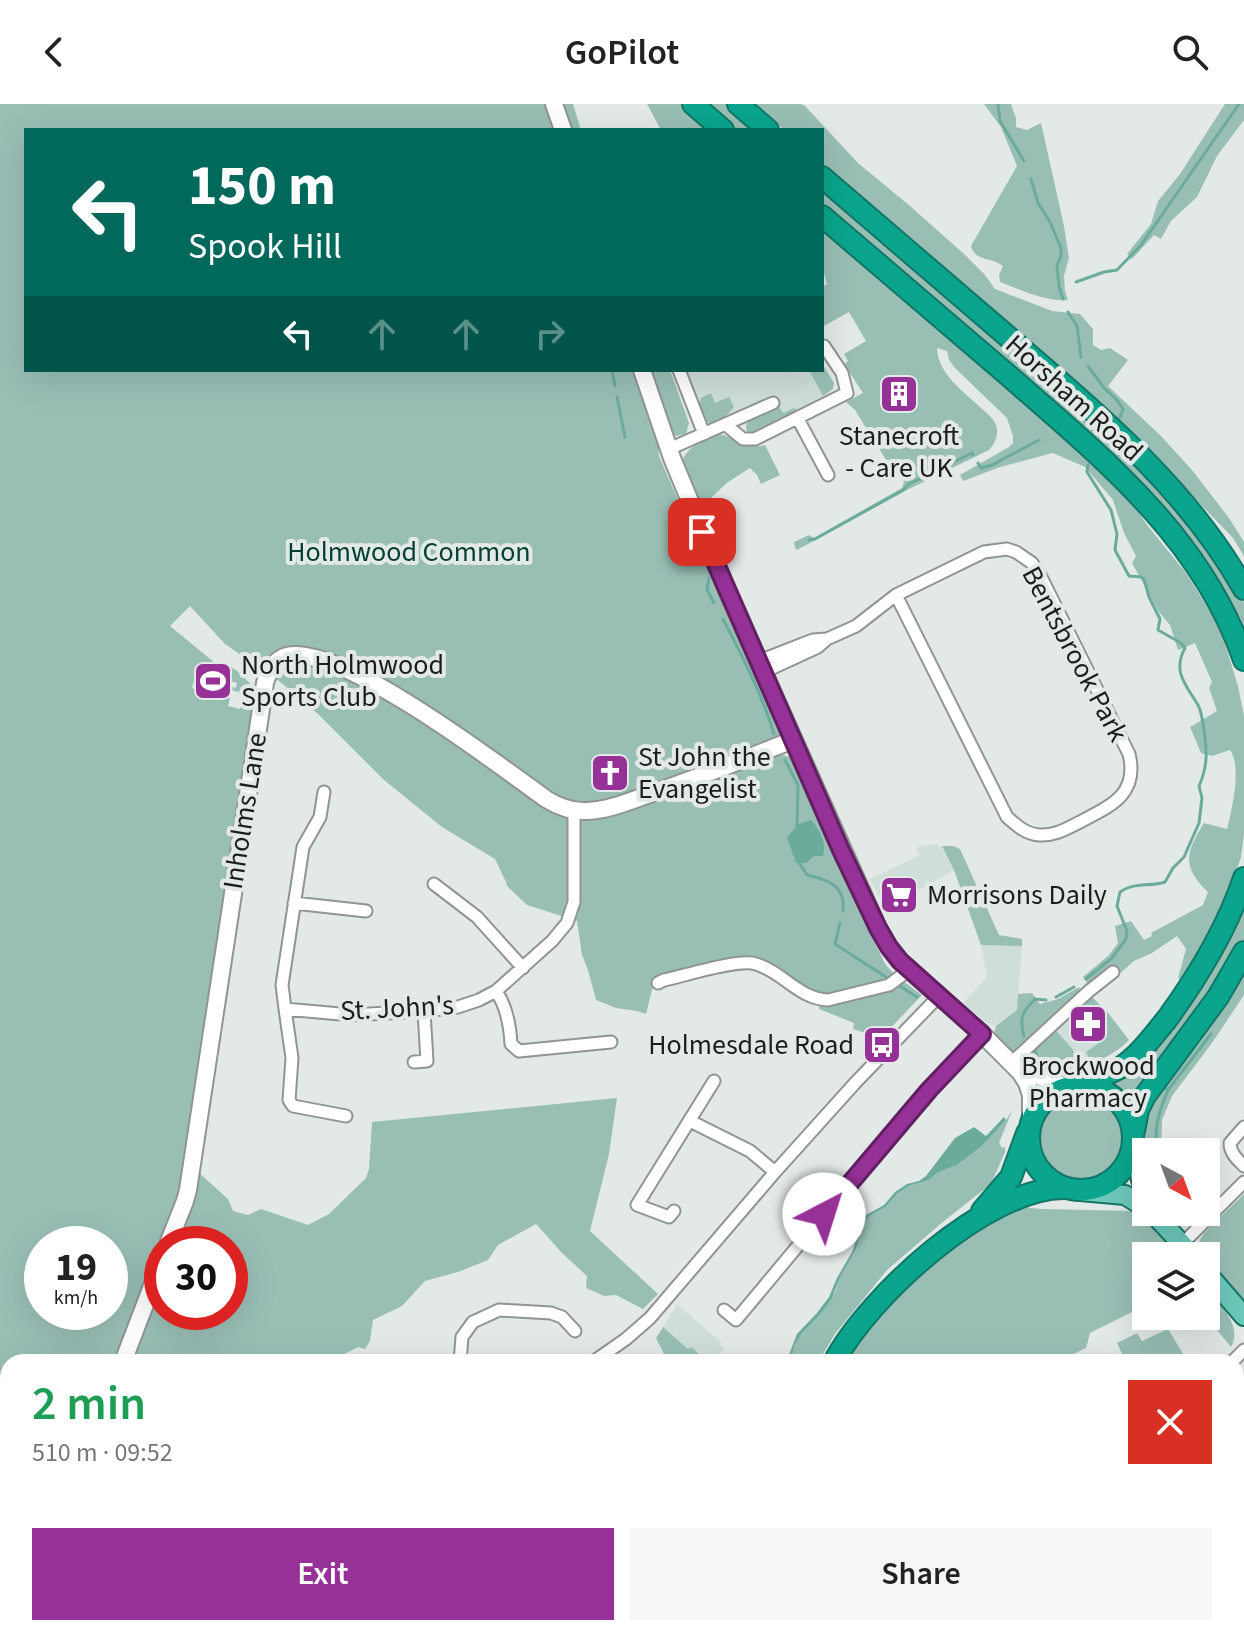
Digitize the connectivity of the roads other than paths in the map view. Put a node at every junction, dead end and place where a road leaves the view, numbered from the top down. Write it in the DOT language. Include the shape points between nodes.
graph roads {
  1 [pos="554,104"];
  2 [pos="693,104"];
  3 [pos="738,104"];
  4 [pos="562,128"];
  5 [pos="721,128"];
  6 [pos="766,128"];
  7 [pos="824,179"];
  8 [pos="824,218"];
  9 [pos="824,346"];
  10 [pos="643,372"];
  11 [pos="680,372"];
  12 [pos="773,403"];
  13 [pos="798,419"];
  14 [pos="726,425"];
  15 [pos="704,434"];
  16 [pos="669,449"];
  17 [pos="828,475"];
  18 [pos="1244,589"];
  19 [pos="896,595"];
  20 [pos="1244,660"];
  21 [pos="761,666"];
  22 [pos="793,740"];
  23 [pos="324,792"];
  24 [pos="574,810"];
  25 [pos="1244,878"];
  26 [pos="434,884"];
  27 [pos="294,903"];
  28 [pos="366,911"];
  29 [pos="1244,952"];
  30 [pos="523,968"];
  31 [pos="909,970"];
  32 [pos="1113,972"];
  33 [pos="658,983"];
  34 [pos="496,991"];
  35 [pos="939,996"];
  36 [pos="285,1009"];
  37 [pos="424,1011"];
  38 [pos="982,1034"];
  39 [pos="611,1042"];
  40 [pos="414,1062"];
  41 [pos="1015,1068"];
  42 [pos="714,1081"];
  43 [pos="1072,1085"];
  44 [pos="346,1116"];
  45 [pos="690,1121"];
  46 [pos="1030,1124"];
  47 [pos="1244,1127"];
  48 [pos="1134,1138"];
  49 [pos="1132,1148"];
  50 [pos="1244,1166"];
  51 [pos="775,1172"];
  52 [pos="1244,1182"];
  53 [pos="1072,1189"];
  54 [pos="1132,1199"];
  55 [pos="674,1211"];
  56 [pos="974,1220"];
  57 [pos="175,1226"];
  58 [pos="1165,1226"];
  59 [pos="1180,1242"];
  60 [pos="1194,1242"];
  61 [pos="1220,1288"];
  62 [pos="144,1307"];
  63 [pos="724,1310"];
  64 [pos="1244,1316"];
  65 [pos="575,1331"];
  66 [pos="126,1354"];
  67 [pos="461,1354"];
  68 [pos="604,1354"];
  69 [pos="840,1354"];
  1 -- 4 [label="street"];
  2 -- 5 [label="highway"];
  3 -- 6 [label="highway"];
  7 -- 18 [label="highway, Horsham Road" via="1127,443 1199,520"];
  8 -- 20 [label="highway, Horsham Road" via="1094,451 1156,513 1214,592"];
  9 -- 13 [label="street" via="842,373 847,393"];
  10 -- 16 [label="street"];
  11 -- 15 [label="street"];
  12 -- 14 [label="street"];
  13 -- 14 [label="street" via="755,439 743,439"];
  13 -- 17 [label="street"];
  14 -- 15 [label="street"];
  15 -- 16 [label="street"];
  16 -- 21 [label="street"];
  19 -- 19 [label="street, Bentsbrook Park" via="1007,817 1028,833 1055,835 1114,804 1130,780 1129,754 1032,563 1007,549 984,552"];
  19 -- 21 [label="street, Bentsbrook Park" via="856,626"];
  21 -- 22 [label="street"];
  22 -- 24 [label="street, Inholms Lane" via="613,807"];
  22 -- 31 [label="street" via="878,928"];
  23 -- 27 [label="street" via="320,817 303,847"];
  24 -- 30 [label="street, St. John's" via="574,902 567,923"];
  24 -- 57 [label="street, Inholms Lane" via="546,799 423,712 346,669 301,656 274,663 265,683 188,1190"];
  25 -- 43 [label="highway" via="1204,965 1146,1045 1120,1067"];
  26 -- 30 [label="street" via="477,917"];
  27 -- 28 [label="street"];
  27 -- 36 [label="street" via="282,985"];
  29 -- 48 [label="highway" via="1218,997 1145,1096 1135,1118"];
  30 -- 34 [label="street, St. John's"];
  31 -- 33 [label="street" via="889,985 828,1000 806,994 754,963"];
  31 -- 35 [label="street"];
  32 -- 41 [label="street"];
  34 -- 37 [label="street, St. John's" via="458,1007"];
  34 -- 39 [label="street" via="504,1002 511,1044 519,1051"];
  35 -- 38 [label="street"];
  35 -- 51 [label="street"];
  36 -- 37 [label="street, St. John's" via="351,1015"];
  36 -- 44 [label="street" via="292,1058 289,1100 293,1106"];
  37 -- 40 [label="street" via="427,1061"];
  38 -- 41 [label="street"];
  38 -- 63 [label="street" via="913,1108 736,1320"];
  41 -- 43 [label="street"];
  41 -- 46 [label="street" via="1031,1095"];
  42 -- 45 [label="street"];
  43 -- 46 [label="highway" via="1044,1099"];
  43 -- 48 [label="highway" via="1108,1093 1128,1116"];
  45 -- 51 [label="street" via="750,1151"];
  45 -- 55 [label="street" via="637,1205 669,1217"];
  46 -- 53 [label="highway" via="1028,1142 1037,1168 1048,1180"];
  46 -- 56 [label="highway" via="1011,1177"];
  47 -- 50 [label="street" via="1230,1148"];
  49 -- 53 [label="highway" via="1111,1180"];
  51 -- 68 [label="street" via="650,1318"];
  52 -- 60 [label="street"];
  53 -- 54 [label="main road"];
  53 -- 56 [label="highway" via="1047,1188 1024,1195"];
  56 -- 69 [label="highway" via="886,1292"];
  58 -- 59 [label="main road"];
  61 -- 64 [label="main road"];
  62 -- 66 [label="street"];
  65 -- 67 [label="street" via="551,1313 499,1310 473,1322 462,1337"];
}
